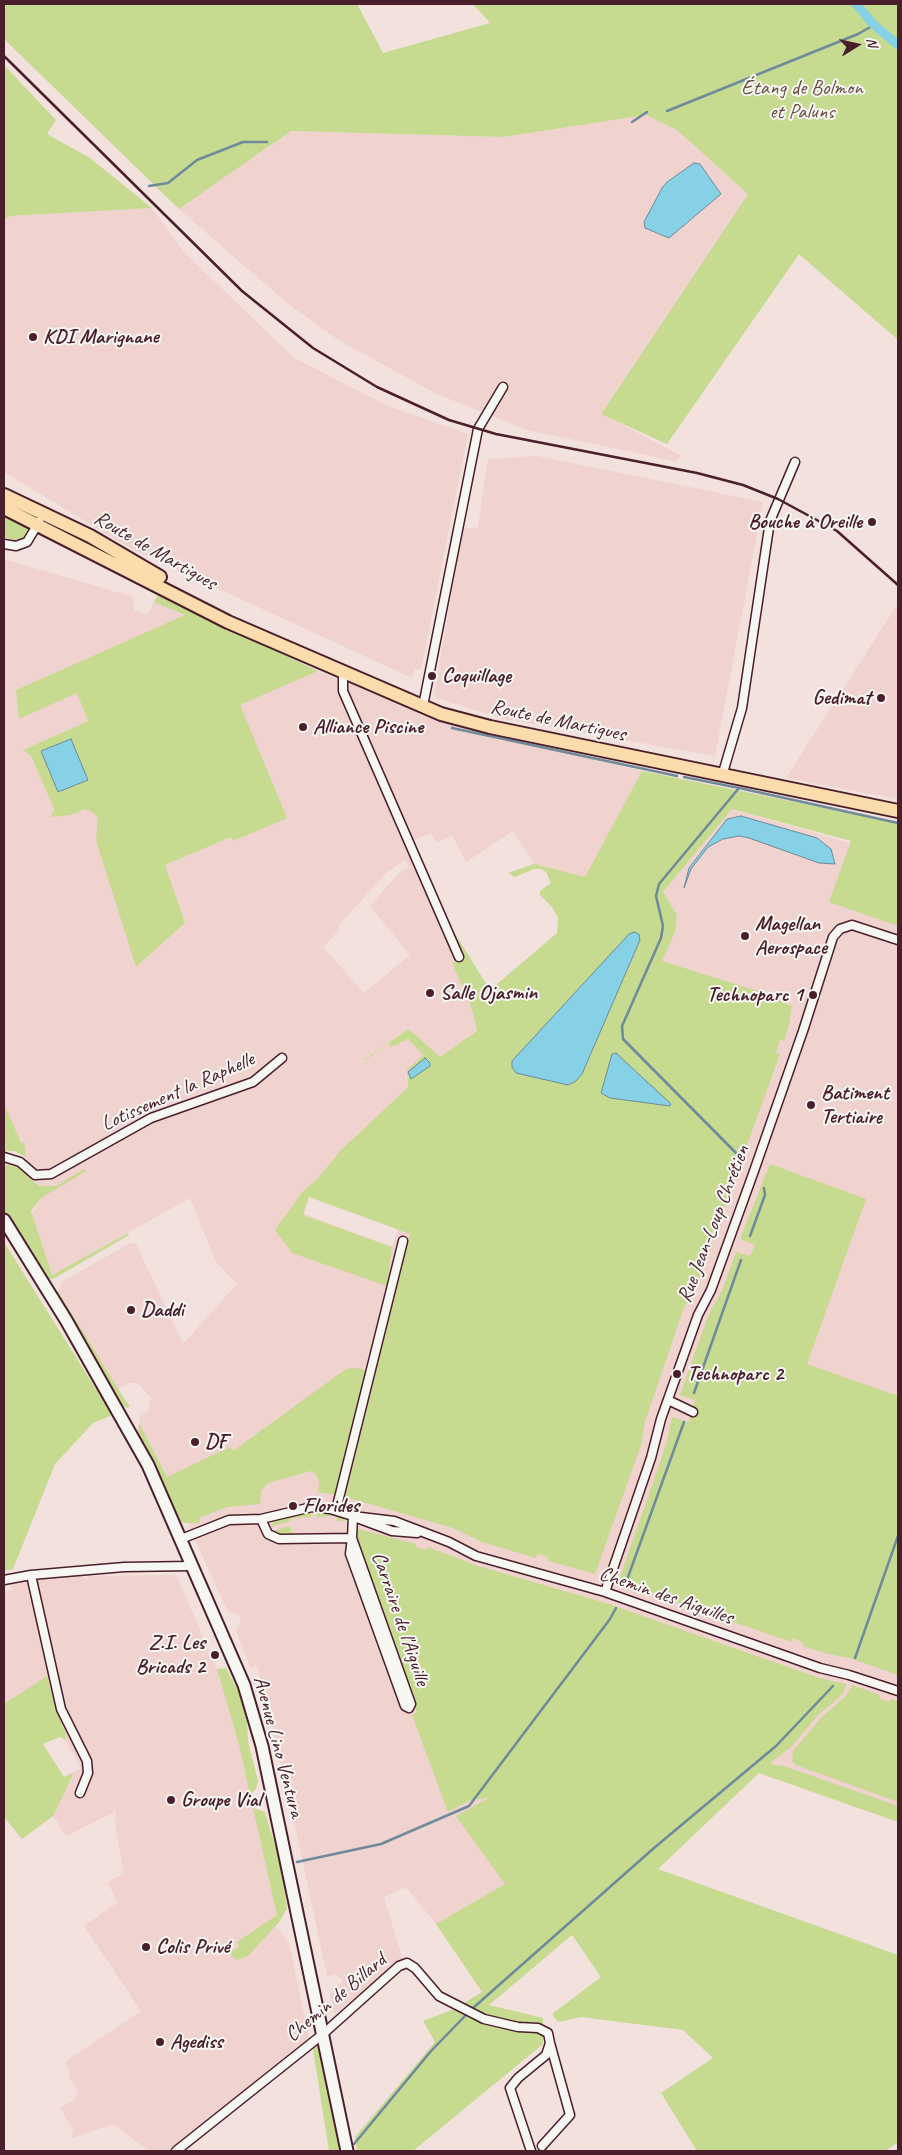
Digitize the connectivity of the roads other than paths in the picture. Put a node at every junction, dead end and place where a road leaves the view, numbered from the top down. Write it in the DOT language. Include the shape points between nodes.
graph roads {
  1 [pos="503,387"];
  2 [pos="795,462"];
  3 [pos="4,495"];
  4 [pos="4,508"];
  5 [pos="57,520"];
  6 [pos="37,524"];
  7 [pos="4,544"];
  8 [pos="285,645"];
  9 [pos="343,671"];
  10 [pos="423,706"];
  11 [pos="722,776"];
  12 [pos="834,799"];
  13 [pos="898,811"];
  14 [pos="898,817"];
  15 [pos="898,940"];
  16 [pos="458,957"];
  17 [pos="282,1058"];
  18 [pos="5,1157"];
  19 [pos="4,1220"];
  20 [pos="4,1233"];
  21 [pos="403,1241"];
  22 [pos="83,1353"];
  23 [pos="668,1400"];
  24 [pos="693,1412"];
  25 [pos="336,1510"];
  26 [pos="353,1516"];
  27 [pos="261,1519"];
  28 [pos="352,1538"];
  29 [pos="181,1539"];
  30 [pos="192,1566"];
  31 [pos="30,1575"];
  32 [pos="4,1580"];
  33 [pos="605,1592"];
  34 [pos="898,1691"];
  35 [pos="80,1793"];
  36 [pos="323,2034"];
  37 [pos="550,2043"];
  38 [pos="542,2146"];
  39 [pos="176,2151"];
  40 [pos="347,2151"];
  41 [pos="531,2151"];
  1 -- 10 [label="street" via="478,429"];
  2 -- 11 [label="street" via="770,521 742,708"];
  3 -- 5 [label="main road, Route de Martigues"];
  4 -- 6 [label="main road, Route de Martigues"];
  5 -- 6 [label="street" via="46,519"];
  5 -- 8 [label="main road, Route de Martigues"];
  6 -- 7 [label="street" via="32,536 23,544"];
  6 -- 8 [label="main road, Route de Martigues" via="228,622"];
  8 -- 9 [label="main road, Route de Martigues"];
  9 -- 10 [label="main road, Route de Martigues"];
  9 -- 16 [label="street" via="343,691"];
  10 -- 11 [label="main road, Route de Martigues" via="490,727"];
  11 -- 12 [label="main road, Route de Martigues"];
  12 -- 13 [label="main road, Route de Martigues"];
  12 -- 14 [label="main road, Route de Martigues"];
  15 -- 23 [label="street, Rue Jean-Loup Chrétien" via="852,925 840,929 832,937 803,1032 748,1188"];
  17 -- 18 [label="street, Lotissement la Raphelle" via="253,1082 151,1118 51,1174 35,1175 20,1162"];
  19 -- 22 [label="main road, Avenue Lino Ventura"];
  20 -- 22 [label="main road, Avenue Lino Ventura"];
  21 -- 25 [label="street"];
  22 -- 29 [label="main road, Avenue Lino Ventura" via="148,1465"];
  23 -- 24 [label="street"];
  23 -- 33 [label="street, Rue Jean-Loup Chrétien"];
  25 -- 26 [label="street"];
  25 -- 27 [label="street" via="312,1507"];
  26 -- 28 [label="street, Carraire de l'Aiguille"];
  26 -- 33 [label="street, Chemin des Aiguilles" via="382,1518 449,1542 476,1556"];
  27 -- 28 [label="street, Carraire de l'Aiguille" via="268,1534 279,1539"];
  27 -- 29 [label="street" via="228,1520"];
  28 -- 28 [label="street, Carraire de l'Aiguille" via="350,1554 405,1706 409,1708 411,1704"];
  29 -- 30 [label="main road, Avenue Lino Ventura"];
  30 -- 31 [label="street" via="124,1567"];
  30 -- 36 [label="main road, Avenue Lino Ventura" via="230,1651 253,1714"];
  31 -- 32 [label="street"];
  31 -- 35 [label="street" via="61,1709 88,1767"];
  33 -- 34 [label="street, Chemin des Aiguilles" via="820,1668"];
  36 -- 37 [label="street, Chemin de Billard" via="399,1966 407,1963 416,1968 439,1996 484,2019 538,2028 548,2033"];
  36 -- 39 [label="street, Chemin de Billard"];
  36 -- 40 [label="main road, Avenue Lino Ventura"];
  37 -- 38 [label="street" via="570,2116"];
  37 -- 41 [label="street" via="546,2056 510,2088"];
}
